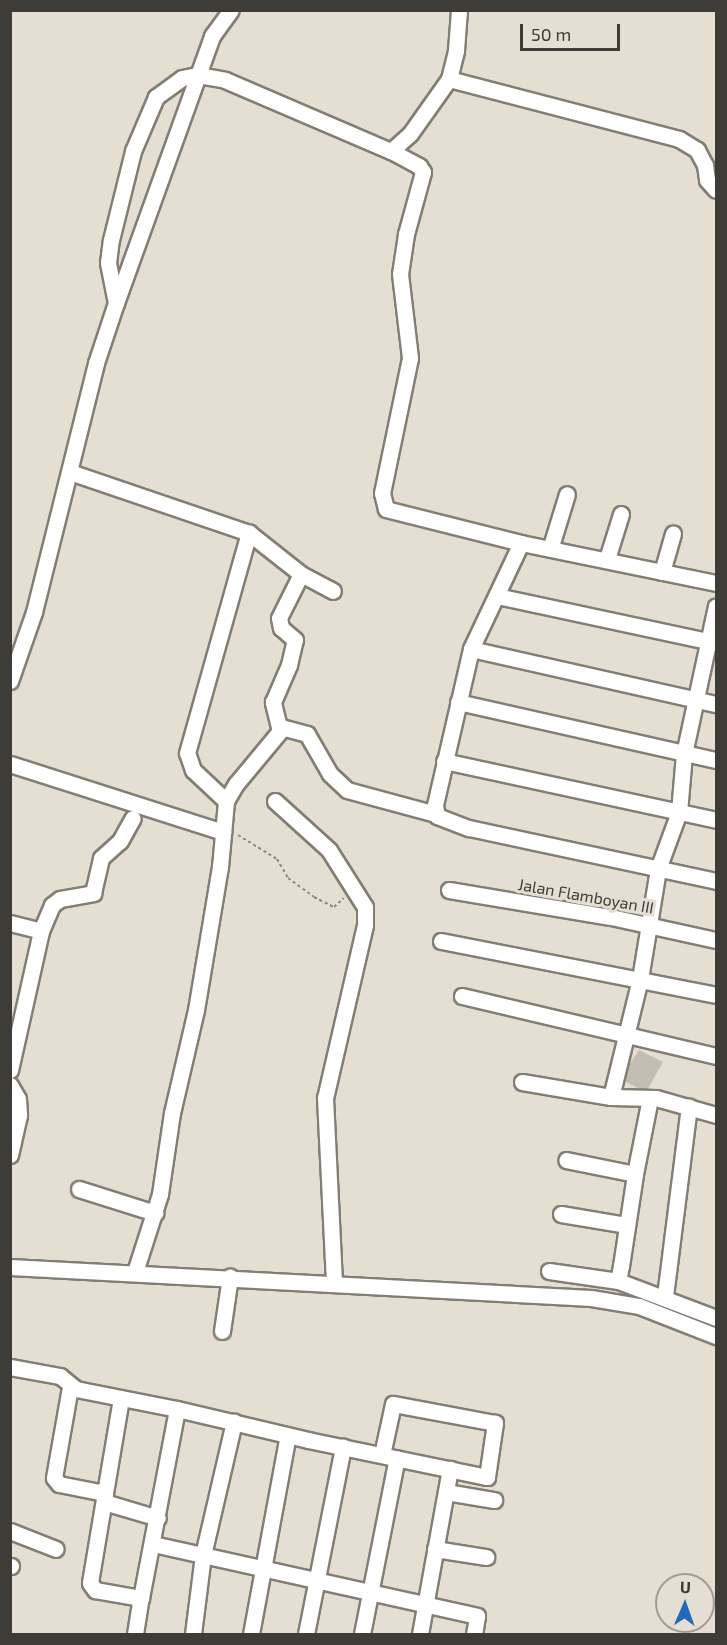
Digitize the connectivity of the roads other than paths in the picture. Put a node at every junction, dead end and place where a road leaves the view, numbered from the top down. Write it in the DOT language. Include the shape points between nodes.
graph roads {
  1 [pos="231,10"];
  2 [pos="459,10"];
  3 [pos="198,75"];
  4 [pos="449,79"];
  5 [pos="396,153"];
  6 [pos="717,190"];
  7 [pos="116,303"];
  8 [pos="70,472"];
  9 [pos="567,494"];
  10 [pos="621,514"];
  11 [pos="249,533"];
  12 [pos="673,534"];
  13 [pos="520,543"];
  14 [pos="551,546"];
  15 [pos="607,559"];
  16 [pos="662,572"];
  17 [pos="302,574"];
  18 [pos="717,583"];
  19 [pos="333,591"];
  20 [pos="498,596"];
  21 [pos="717,606"];
  22 [pos="712,642"];
  23 [pos="471,649"];
  24 [pos="10,681"];
  25 [pos="697,700"];
  26 [pos="458,702"];
  27 [pos="717,704"];
  28 [pos="281,727"];
  29 [pos="684,753"];
  30 [pos="717,760"];
  31 [pos="444,761"];
  32 [pos="10,764"];
  33 [pos="226,801"];
  34 [pos="275,801"];
  35 [pos="679,812"];
  36 [pos="436,814"];
  37 [pos="133,819"];
  38 [pos="717,820"];
  39 [pos="223,832"];
  40 [pos="658,869"];
  41 [pos="717,881"];
  42 [pos="448,890"];
  43 [pos="10,923"];
  44 [pos="647,924"];
  45 [pos="41,931"];
  46 [pos="717,940"];
  47 [pos="441,941"];
  48 [pos="640,979"];
  49 [pos="717,995"];
  50 [pos="462,996"];
  51 [pos="627,1035"];
  52 [pos="717,1056"];
  53 [pos="10,1070"];
  54 [pos="522,1082"];
  55 [pos="10,1085"];
  56 [pos="611,1097"];
  57 [pos="650,1098"];
  58 [pos="689,1107"];
  59 [pos="717,1115"];
  60 [pos="10,1155"];
  61 [pos="566,1160"];
  62 [pos="635,1174"];
  63 [pos="80,1189"];
  64 [pos="155,1213"];
  65 [pos="561,1214"];
  66 [pos="627,1225"];
  67 [pos="10,1266"];
  68 [pos="549,1271"];
  69 [pos="135,1272"];
  70 [pos="230,1277"];
  71 [pos="334,1283"];
  72 [pos="623,1290"];
  73 [pos="665,1296"];
  74 [pos="716,1314"];
  75 [pos="222,1330"];
  76 [pos="717,1336"];
  77 [pos="10,1367"];
  78 [pos="70,1387"];
  79 [pos="121,1398"];
  80 [pos="177,1408"];
  81 [pos="234,1422"];
  82 [pos="288,1435"];
  83 [pos="344,1447"];
  84 [pos="389,1457"];
  85 [pos="450,1469"];
  86 [pos="446,1492"];
  87 [pos="104,1498"];
  88 [pos="494,1500"];
  89 [pos="158,1518"];
  90 [pos="10,1531"];
  91 [pos="153,1544"];
  92 [pos="56,1549"];
  93 [pos="435,1549"];
  94 [pos="203,1555"];
  95 [pos="486,1557"];
  96 [pos="261,1568"];
  97 [pos="315,1580"];
  98 [pos="369,1592"];
  99 [pos="141,1598"];
  100 [pos="425,1604"];
  101 [pos="135,1635"];
  102 [pos="193,1635"];
  103 [pos="250,1635"];
  104 [pos="306,1635"];
  105 [pos="362,1635"];
  106 [pos="420,1635"];
  107 [pos="474,1635"];
  1 -- 3 [label="street" via="212,36"];
  2 -- 4 [label="street"];
  3 -- 5 [label="street" via="225,80"];
  3 -- 7 [label="street"];
  3 -- 7 [label="street" via="171,82 156,97 133,151 108,263"];
  4 -- 5 [label="street"];
  4 -- 6 [label="street" via="679,139 697,150 705,165 706,180"];
  5 -- 13 [label="street" via="419,166 423,175 406,234 400,274 410,341 407,385 382,503 397,512"];
  7 -- 8 [label="street" via="99,353"];
  8 -- 11 [label="street"];
  8 -- 24 [label="street" via="33,612"];
  9 -- 14 [label="street"];
  10 -- 15 [label="street"];
  11 -- 17 [label="street"];
  11 -- 33 [label="street" via="187,753 193,770"];
  12 -- 16 [label="street"];
  13 -- 14 [label="street"];
  13 -- 20 [label="street"];
  14 -- 15 [label="street"];
  15 -- 16 [label="street"];
  16 -- 18 [label="street"];
  17 -- 19 [label="street"];
  17 -- 28 [label="street" via="279,618 295,646 273,702"];
  20 -- 22 [label="street"];
  20 -- 23 [label="street"];
  21 -- 22 [label="street"];
  22 -- 25 [label="street"];
  23 -- 25 [label="street"];
  23 -- 26 [label="street"];
  25 -- 27 [label="street"];
  25 -- 29 [label="street"];
  26 -- 29 [label="street"];
  26 -- 31 [label="street"];
  28 -- 33 [label="street"];
  28 -- 36 [label="street" via="307,734 330,774 347,790"];
  29 -- 30 [label="street"];
  29 -- 35 [label="street"];
  31 -- 35 [label="street"];
  31 -- 36 [label="street"];
  32 -- 39 [label="street"];
  33 -- 39 [label="street"];
  34 -- 71 [label="street" via="329,850 365,908 365,925 325,1098"];
  35 -- 38 [label="street"];
  35 -- 40 [label="street"];
  36 -- 40 [label="street" via="440,820 469,828"];
  37 -- 45 [label="street" via="120,841 101,858 93,893 56,901"];
  39 -- 64 [label="street" via="198,1000 172,1113"];
  40 -- 41 [label="street"];
  40 -- 44 [label="street"];
  42 -- 44 [label="street, Jalan Flamboyan III"];
  43 -- 45 [label="street"];
  44 -- 46 [label="street, Jalan Flamboyan III"];
  44 -- 48 [label="street"];
  45 -- 53 [label="street"];
  47 -- 48 [label="street"];
  48 -- 49 [label="street"];
  48 -- 51 [label="street"];
  50 -- 51 [label="street"];
  51 -- 52 [label="street"];
  51 -- 56 [label="street"];
  54 -- 56 [label="street"];
  55 -- 60 [label="street" via="18,1099 19,1115"];
  56 -- 57 [label="street"];
  57 -- 58 [label="street"];
  57 -- 62 [label="street"];
  58 -- 59 [label="street"];
  58 -- 73 [label="street"];
  61 -- 62 [label="street"];
  62 -- 66 [label="street"];
  63 -- 64 [label="street"];
  64 -- 69 [label="street"];
  65 -- 66 [label="street"];
  66 -- 72 [label="street"];
  67 -- 69 [label="street"];
  68 -- 72 [label="street"];
  69 -- 70 [label="street"];
  70 -- 71 [label="street"];
  70 -- 75 [label="street"];
  71 -- 72 [label="street" via="505,1294"];
  72 -- 73 [label="street"];
  72 -- 76 [label="street"];
  73 -- 74 [label="street"];
  77 -- 78 [label="street" via="60,1376"];
  78 -- 79 [label="street"];
  78 -- 87 [label="street" via="54,1480"];
  79 -- 80 [label="street"];
  79 -- 87 [label="street"];
  80 -- 81 [label="street"];
  80 -- 89 [label="street"];
  81 -- 82 [label="street"];
  81 -- 94 [label="street"];
  82 -- 83 [label="street"];
  82 -- 96 [label="street"];
  83 -- 84 [label="street"];
  83 -- 97 [label="street"];
  84 -- 85 [label="street"];
  84 -- 85 [label="street" via="393,1404 495,1423 487,1477"];
  84 -- 98 [label="street"];
  85 -- 86 [label="street"];
  86 -- 88 [label="street"];
  86 -- 93 [label="street"];
  87 -- 89 [label="street"];
  87 -- 99 [label="street" via="90,1586"];
  89 -- 91 [label="street"];
  90 -- 92 [label="street"];
  91 -- 94 [label="street"];
  91 -- 99 [label="street"];
  93 -- 95 [label="street"];
  93 -- 100 [label="street"];
  94 -- 96 [label="street"];
  94 -- 102 [label="street"];
  96 -- 97 [label="street"];
  96 -- 103 [label="street"];
  97 -- 98 [label="street"];
  97 -- 104 [label="street"];
  98 -- 100 [label="street"];
  98 -- 105 [label="street"];
  99 -- 101 [label="street"];
  100 -- 106 [label="street"];
  100 -- 107 [label="street" via="477,1616"];
}
